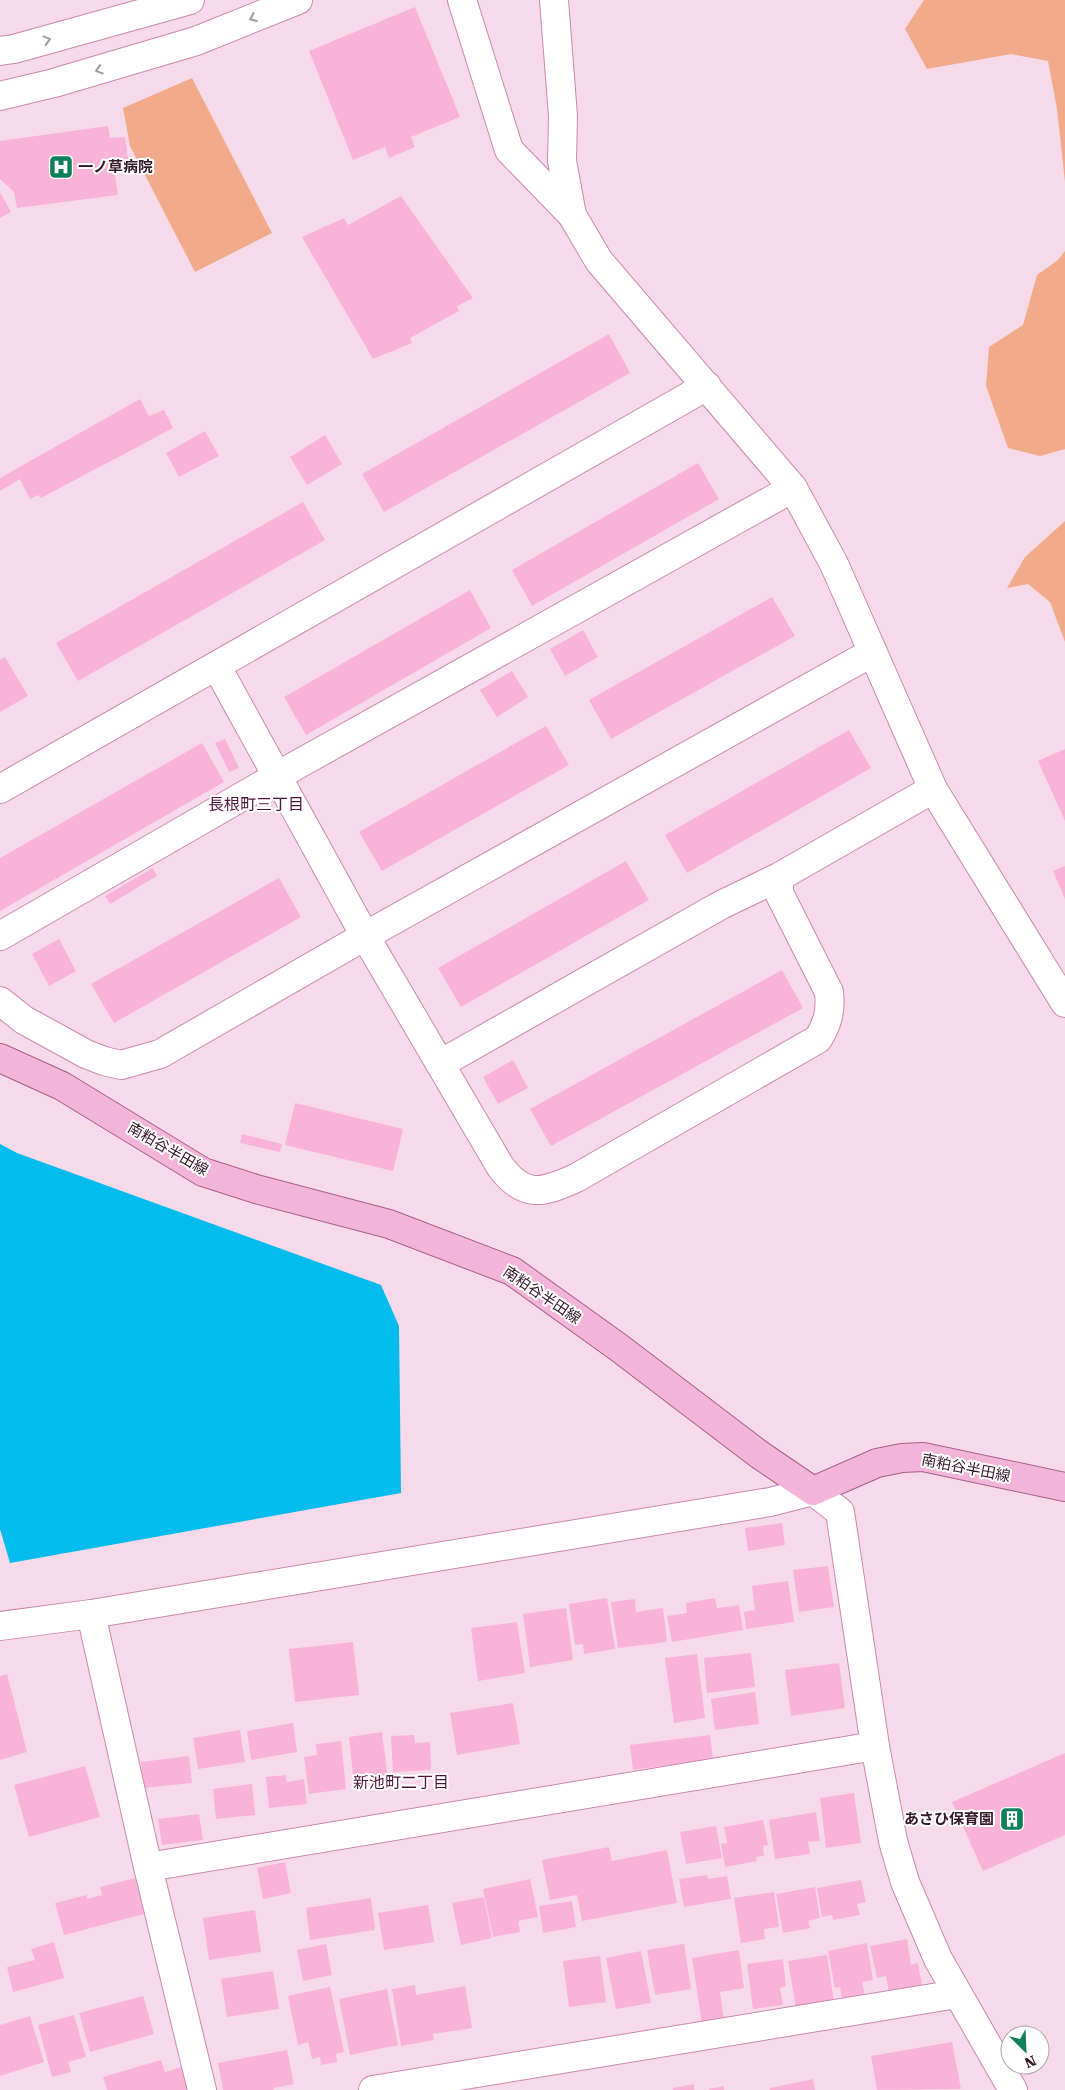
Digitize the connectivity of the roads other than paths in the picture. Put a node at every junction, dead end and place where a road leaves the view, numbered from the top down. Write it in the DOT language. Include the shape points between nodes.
graph roads {
  1 [pos="190,0"];
  2 [pos="298,0"];
  3 [pos="462,0"];
  4 [pos="554,0"];
  5 [pos="0,51"];
  6 [pos="0,96"];
  7 [pos="572,215"];
  8 [pos="706,386"];
  9 [pos="793,488"];
  10 [pos="873,652"];
  11 [pos="217,667"];
  12 [pos="277,776"];
  13 [pos="933,788"];
  14 [pos="0,789"];
  15 [pos="779,877"];
  16 [pos="0,936"];
  17 [pos="365,936"];
  18 [pos="0,1001"];
  19 [pos="1065,1003"];
  20 [pos="0,1058"];
  21 [pos="440,1064"];
  22 [pos="1065,1487"];
  23 [pos="813,1491"];
  24 [pos="91,1614"];
  25 [pos="0,1626"];
  26 [pos="875,1746"];
  27 [pos="148,1867"];
  28 [pos="957,1994"];
  29 [pos="202,2090"];
  30 [pos="373,2090"];
  31 [pos="1013,2090"];
  5 -- 1 [label="street, one-way"];
  2 -- 6 [label="street, one-way" via="196,41"];
  3 -- 7 [label="street" via="509,150"];
  4 -- 7 [label="street" via="563,116 562,161"];
  7 -- 8 [label="street" via="599,262"];
  8 -- 9 [label="street"];
  8 -- 11 [label="street"];
  9 -- 10 [label="street" via="834,564"];
  9 -- 12 [label="street"];
  10 -- 13 [label="street"];
  10 -- 17 [label="street"];
  11 -- 12 [label="street"];
  11 -- 14 [label="street"];
  12 -- 16 [label="street"];
  12 -- 17 [label="street"];
  13 -- 15 [label="street"];
  13 -- 19 [label="street"];
  15 -- 21 [label="street" via="721,905"];
  15 -- 21 [label="street" via="779,893 829,992 831,1010 818,1039 576,1178 554,1188 536,1190 520,1187 510,1179"];
  17 -- 18 [label="street" via="160,1054 121,1065 86,1054 24,1020"];
  17 -- 21 [label="street"];
  20 -- 23 [label="main road, 南粕谷半田線" via="62,1086 203,1172 390,1224 512,1271"];
  22 -- 23 [label="main road, 南粕谷半田線" via="923,1458 902,1458 877,1463"];
  23 -- 24 [label="street" via="770,1502"];
  23 -- 26 [label="street" via="840,1512"];
  24 -- 25 [label="street"];
  24 -- 27 [label="street"];
  26 -- 27 [label="street"];
  26 -- 28 [label="street" via="905,1882"];
  27 -- 29 [label="street"];
  28 -- 30 [label="street"];
  28 -- 31 [label="street"];
}
